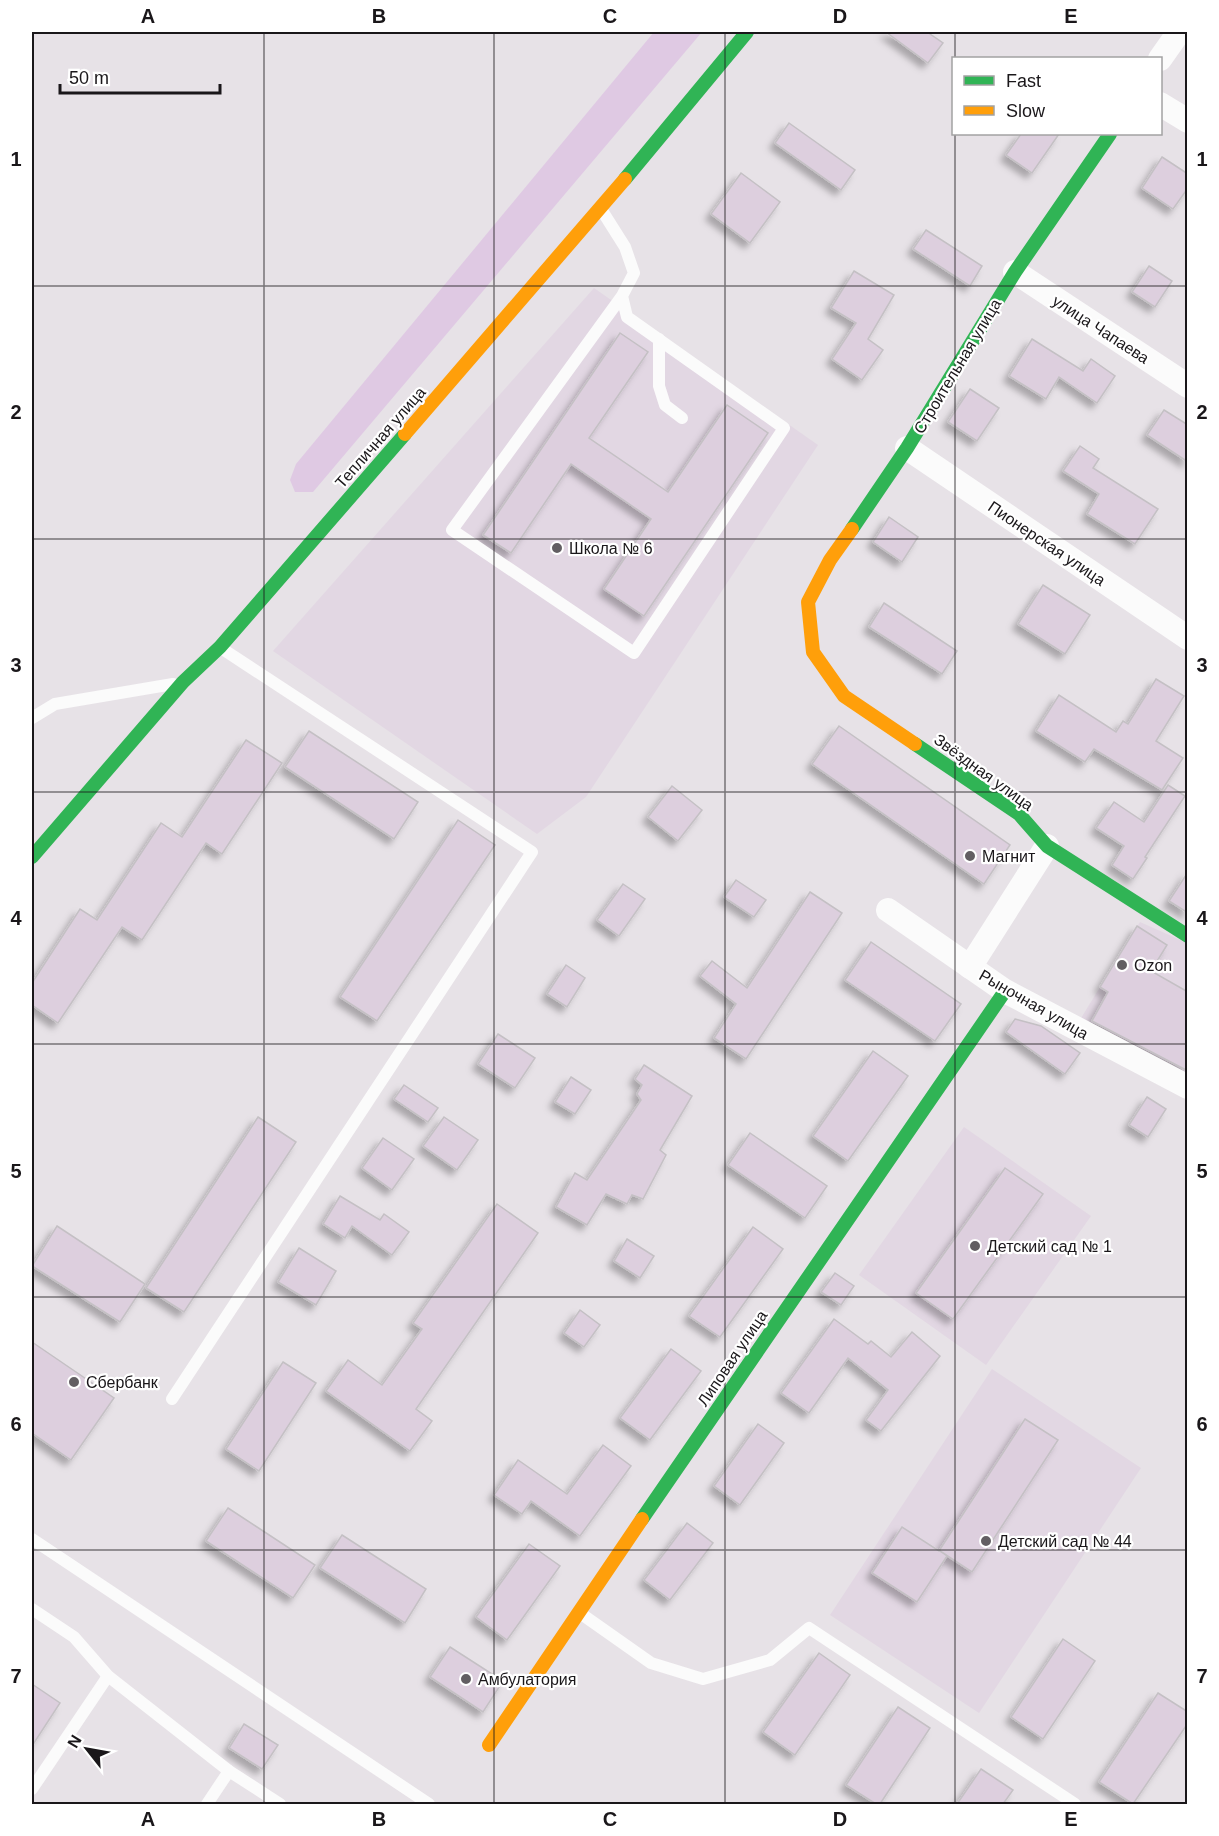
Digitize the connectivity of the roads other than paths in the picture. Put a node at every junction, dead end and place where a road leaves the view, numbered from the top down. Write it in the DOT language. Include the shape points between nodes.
graph roads {
  1 [pos="747,32"];
  2 [pos="1179,32"];
  3 [pos="1162,58"];
  4 [pos="1162,105"];
  5 [pos="1188,122"];
  6 [pos="1109,135"];
  7 [pos="601,208"];
  8 [pos="1015,272"];
  9 [pos="622,296"];
  10 [pos="659,339"];
  11 [pos="1188,386"];
  12 [pos="682,418"];
  13 [pos="907,448"];
  14 [pos="808,602"];
  15 [pos="1188,638"];
  16 [pos="220,647"];
  17 [pos="183,682"];
  18 [pos="32,718"];
  19 [pos="1047,846"];
  20 [pos="32,857"];
  21 [pos="888,910"];
  22 [pos="1188,936"];
  23 [pos="970,967"];
  24 [pos="1005,991"];
  25 [pos="1188,1087"];
  26 [pos="172,1399"];
  27 [pos="32,1539"];
  28 [pos="32,1609"];
  29 [pos="578,1612"];
  30 [pos="108,1676"];
  31 [pos="489,1745"];
  32 [pos="229,1771"];
  33 [pos="32,1789"];
  34 [pos="207,1804"];
  35 [pos="280,1804"];
  36 [pos="429,1804"];
  37 [pos="1074,1804"];
  1 -- 7 [label="street, Тепличная улица"];
  2 -- 3 [label="street"];
  4 -- 5 [label="street"];
  6 -- 8 [label="street, Строительная улица"];
  7 -- 9 [label="lane" via="625,247 633,273"];
  7 -- 16 [label="street, Тепличная улица"];
  8 -- 11 [label="street, улица Чапаева"];
  8 -- 13 [label="street, Строительная улица"];
  9 -- 10 [label="lane" via="627,317"];
  9 -- 10 [label="lane" via="452,530 634,653 784,428"];
  10 -- 12 [label="lane" via="658,387 665,405"];
  13 -- 14 [label="street, Строительная улица" via="830,560"];
  13 -- 15 [label="street, Пионерская улица"];
  14 -- 19 [label="street, Звёздная улица" via="813,652 844,696 1019,814"];
  16 -- 17 [label="street, Тепличная улица"];
  16 -- 26 [label="lane" via="532,852"];
  17 -- 18 [label="lane" via="54,704"];
  17 -- 20 [label="street, Тепличная улица"];
  19 -- 22 [label="street, Звёздная улица"];
  19 -- 23 [label="street"];
  21 -- 23 [label="street, Рыночная улица"];
  23 -- 24 [label="street, Рыночная улица"];
  24 -- 25 [label="street, Рыночная улица"];
  24 -- 29 [label="street, Липовая улица"];
  27 -- 36 [label="lane"];
  28 -- 30 [label="lane" via="74,1637"];
  29 -- 31 [label="street, Липовая улица"];
  29 -- 37 [label="lane" via="651,1663 703,1679 770,1660 809,1628"];
  30 -- 32 [label="lane"];
  30 -- 33 [label="lane"];
  32 -- 34 [label="lane"];
  32 -- 35 [label="lane"];
}
